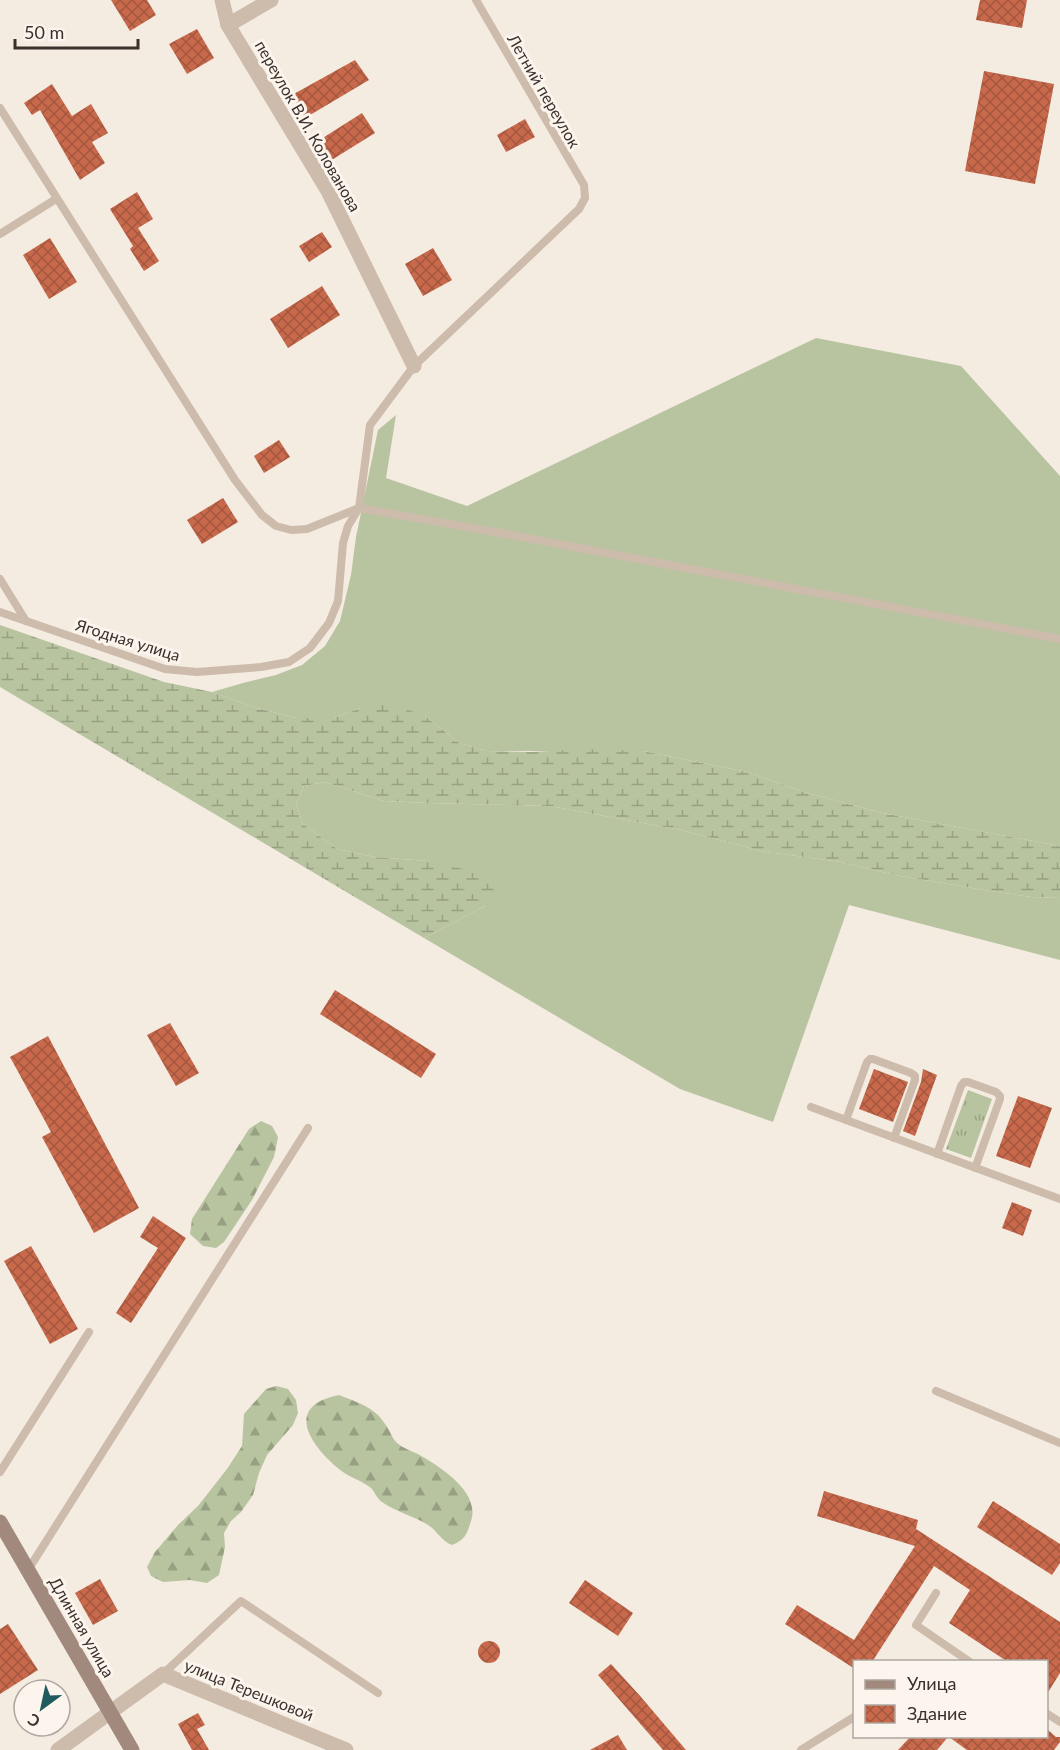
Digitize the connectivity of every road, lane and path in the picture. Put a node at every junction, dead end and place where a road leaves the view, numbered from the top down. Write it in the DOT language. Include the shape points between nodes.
graph roads {
  1 [pos="222,0"];
  2 [pos="271,0"];
  3 [pos="476,0"];
  4 [pos="228,25"];
  5 [pos="0,108"];
  6 [pos="585,198"];
  7 [pos="56,199"];
  8 [pos="0,234"];
  9 [pos="414,366"];
  10 [pos="359,508"];
  11 [pos="0,579"];
  12 [pos="0,612"];
  13 [pos="27,621"];
  14 [pos="1060,639"];
  15 [pos="811,1107"];
  16 [pos="846,1120"];
  17 [pos="308,1128"];
  18 [pos="894,1138"];
  19 [pos="936,1154"];
  20 [pos="975,1168"];
  21 [pos="1060,1199"];
  22 [pos="89,1332"];
  23 [pos="936,1391"];
  24 [pos="1060,1443"];
  25 [pos="0,1472"];
  26 [pos="0,1522"];
  27 [pos="28,1570"];
  28 [pos="936,1593"];
  29 [pos="967,1660"];
  30 [pos="163,1674"];
  31 [pos="378,1693"];
  32 [pos="111,1711"];
  33 [pos="853,1718"];
  34 [pos="58,1750"];
  35 [pos="132,1750"];
  36 [pos="346,1750"];
  37 [pos="801,1750"];
  1 -- 4 [label="street, переулок В.И. Колованова"];
  2 -- 4 [label="street"];
  3 -- 6 [label="lane, Летний переулок" via="584,185"];
  4 -- 9 [label="street, переулок В.И. Колованова" via="328,190"];
  5 -- 7 [label="lane"];
  6 -- 9 [label="lane, Ягодная улица" via="579,209"];
  7 -- 8 [label="lane"];
  7 -- 10 [label="lane" via="235,480 262,515 276,526 307,530"];
  9 -- 10 [label="lane, Ягодная улица" via="370,425"];
  10 -- 13 [label="lane, Ягодная улица" via="343,543 338,601 329,624 310,648 289,662 197,672 165,669"];
  10 -- 14 [label="lane"];
  11 -- 13 [label="lane"];
  12 -- 13 [label="lane, Ягодная улица"];
  15 -- 16 [label="lane"];
  16 -- 18 [label="lane"];
  16 -- 18 [label="lane" via="870,1059 911,1073 915,1080"];
  17 -- 27 [label="lane"];
  18 -- 19 [label="lane"];
  19 -- 20 [label="lane"];
  19 -- 20 [label="lane" via="961,1086 964,1082 978,1085 996,1092 1000,1099"];
  20 -- 21 [label="lane"];
  22 -- 25 [label="lane"];
  23 -- 24 [label="lane"];
  26 -- 27 [label="street, Длинная улица"];
  27 -- 32 [label="street, Длинная улица"];
  28 -- 29 [label="lane" via="916,1625"];
  30 -- 31 [label="lane" via="241,1601"];
  30 -- 32 [label="street, улица Терешковой"];
  30 -- 36 [label="street, улица Терешковой"];
  32 -- 34 [label="street, улица Терешковой"];
  32 -- 35 [label="street, Длинная улица"];
  33 -- 37 [label="lane"];
}
